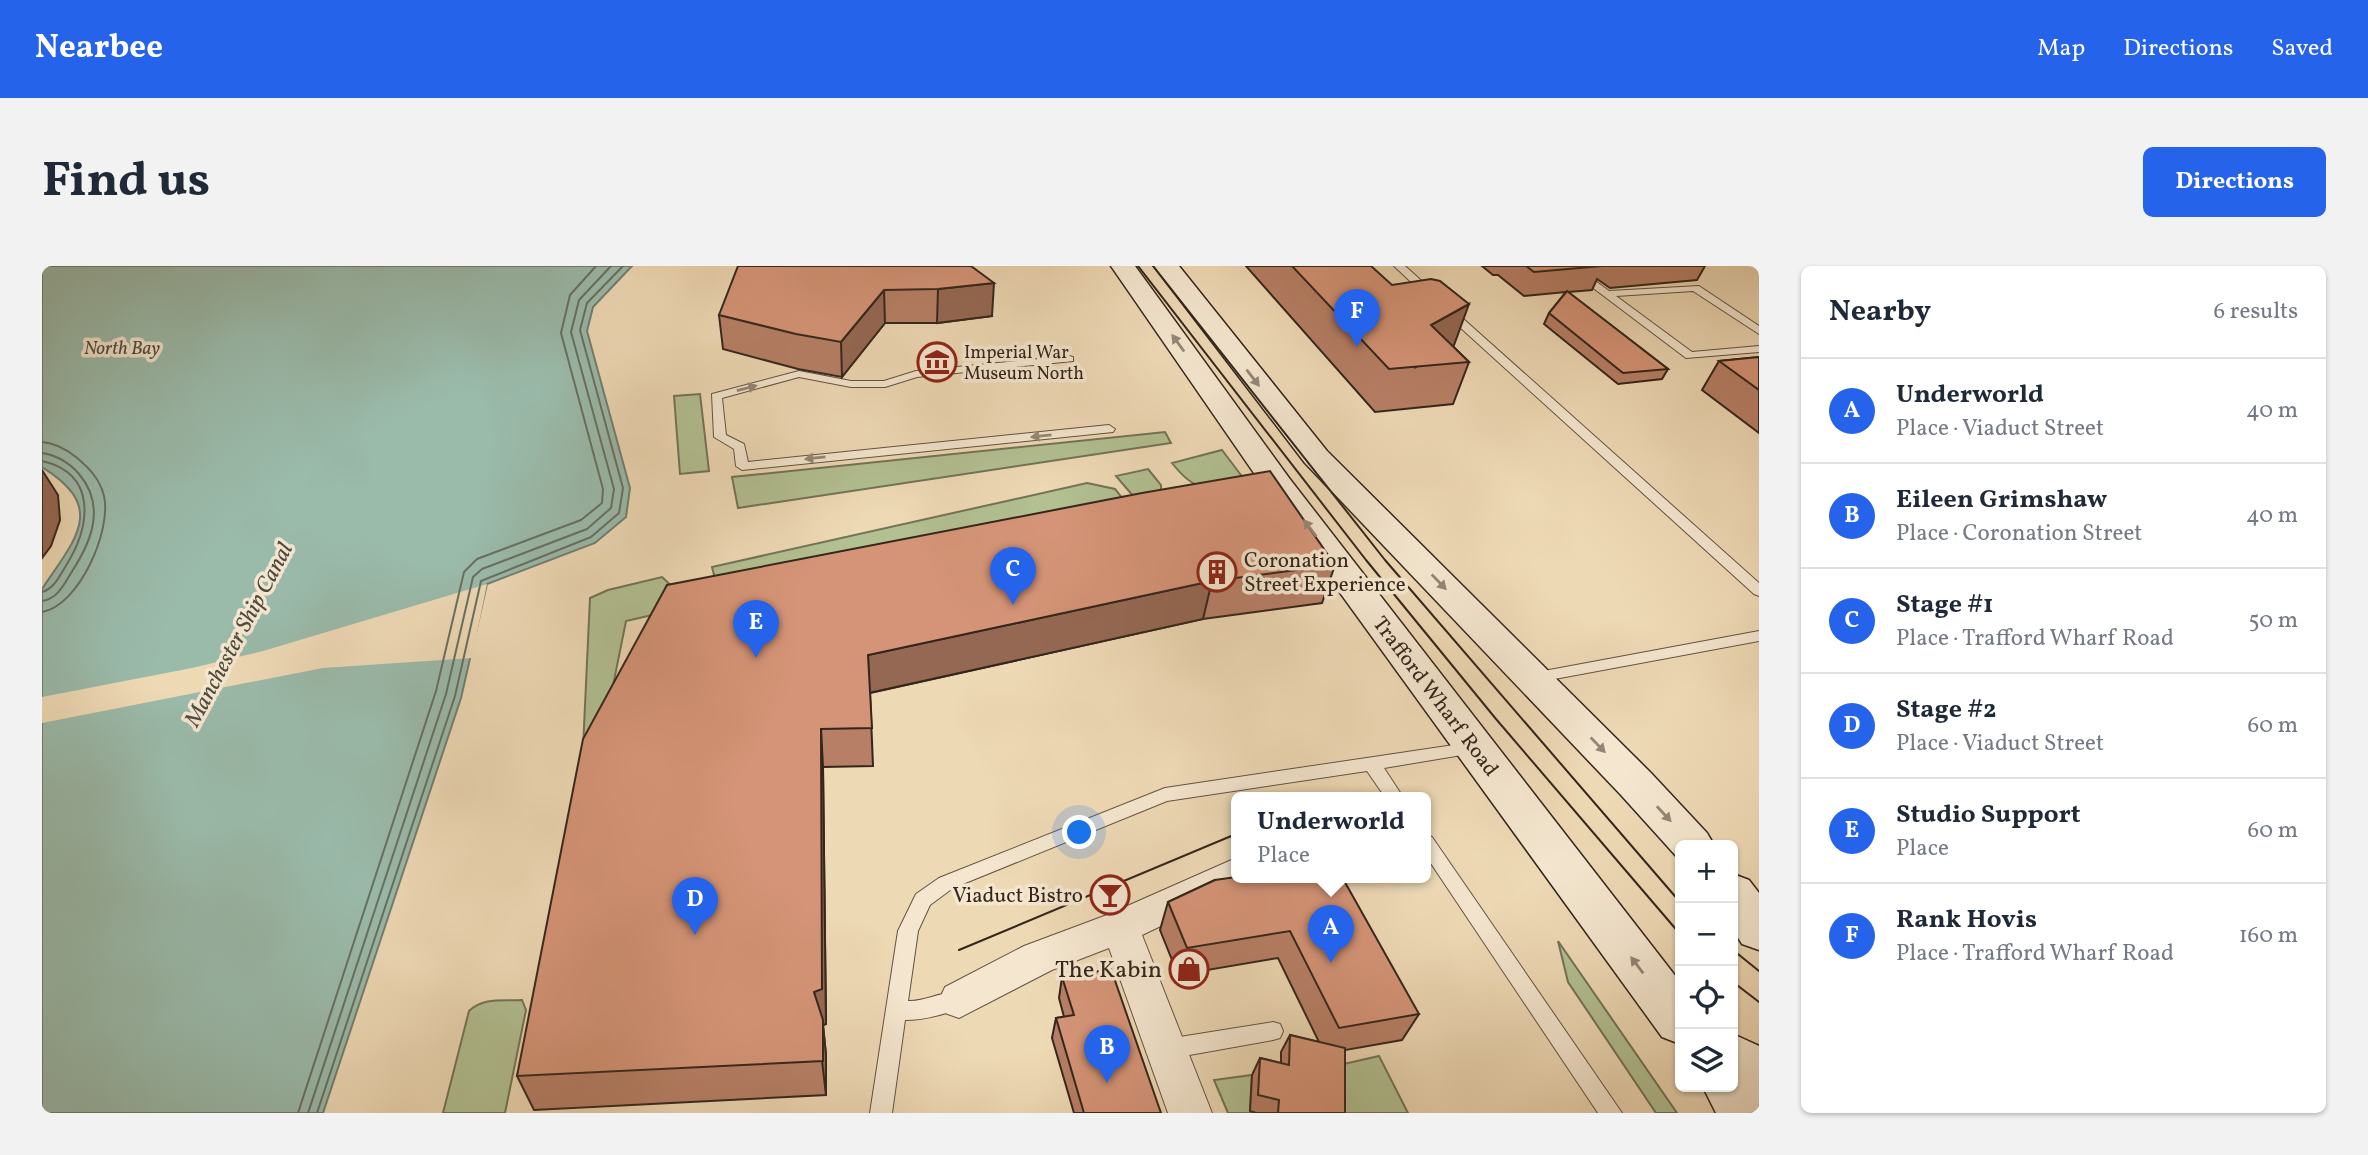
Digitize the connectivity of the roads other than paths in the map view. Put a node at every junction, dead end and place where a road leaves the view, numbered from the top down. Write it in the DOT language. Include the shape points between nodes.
graph roads {
  1 [pos="1123,266"];
  2 [pos="1166,266"];
  3 [pos="1399,266"];
  4 [pos="1569,266"];
  5 [pos="1607,294"];
  6 [pos="1759,331"];
  7 [pos="1759,349"];
  8 [pos="1069,359"];
  9 [pos="1109,429"];
  10 [pos="1759,591"];
  11 [pos="1759,636"];
  12 [pos="1533,678"];
  13 [pos="1475,748"];
  14 [pos="1372,764"];
  15 [pos="1392,792"];
  16 [pos="1687,840"];
  17 [pos="1431,849"];
  18 [pos="1231,876"];
  19 [pos="1738,900"];
  20 [pos="1120,927"];
  21 [pos="1759,930"];
  22 [pos="959,1000"];
  23 [pos="896,1010"];
  24 [pos="1675,1013"];
  25 [pos="1273,1031"];
  26 [pos="1167,1049"];
  27 [pos="1738,1061"];
  28 [pos="1759,1074"];
  29 [pos="1733,1092"];
  30 [pos="1759,1106"];
  31 [pos="881,1113"];
  32 [pos="1190,1113"];
  33 [pos="1611,1113"];
  34 [pos="1748,1113"];
  35 [pos="1754,1113"];
  13 -- 1 [label="street, Trafford Wharf Road, one-way" via="1270,486"];
  2 -- 12 [label="street, one-way" via="1316,457"];
  3 -- 10 [label="lane"];
  4 -- 5 [label="lane"];
  5 -- 6 [label="lane" via="1695,288"];
  5 -- 7 [label="lane" via="1690,356"];
  9 -- 8 [label="lane, one-way" via="742,466 740,447 720,437 716,396 799,374 851,384 885,384 916,374"];
  11 -- 12 [label="lane"];
  12 -- 16 [label="street, one-way"];
  13 -- 14 [label="lane"];
  24 -- 13 [label="street, Trafford Wharf Road, one-way"];
  14 -- 15 [label="lane"];
  14 -- 23 [label="lane" via="1165,795 946,883 923,900 908,931"];
  17 -- 33 [label="lane"];
  18 -- 20 [label="street"];
  19 -- 21 [label="street"];
  20 -- 22 [label="street" via="1038,958"];
  20 -- 26 [label="street"];
  22 -- 23 [label="lane" via="921,1011"];
  23 -- 31 [label="lane"];
  25 -- 26 [label="lane"];
  26 -- 32 [label="street"];
  27 -- 28 [label="street"];
  29 -- 34 [label="street"];
  30 -- 35 [label="street"];
}
